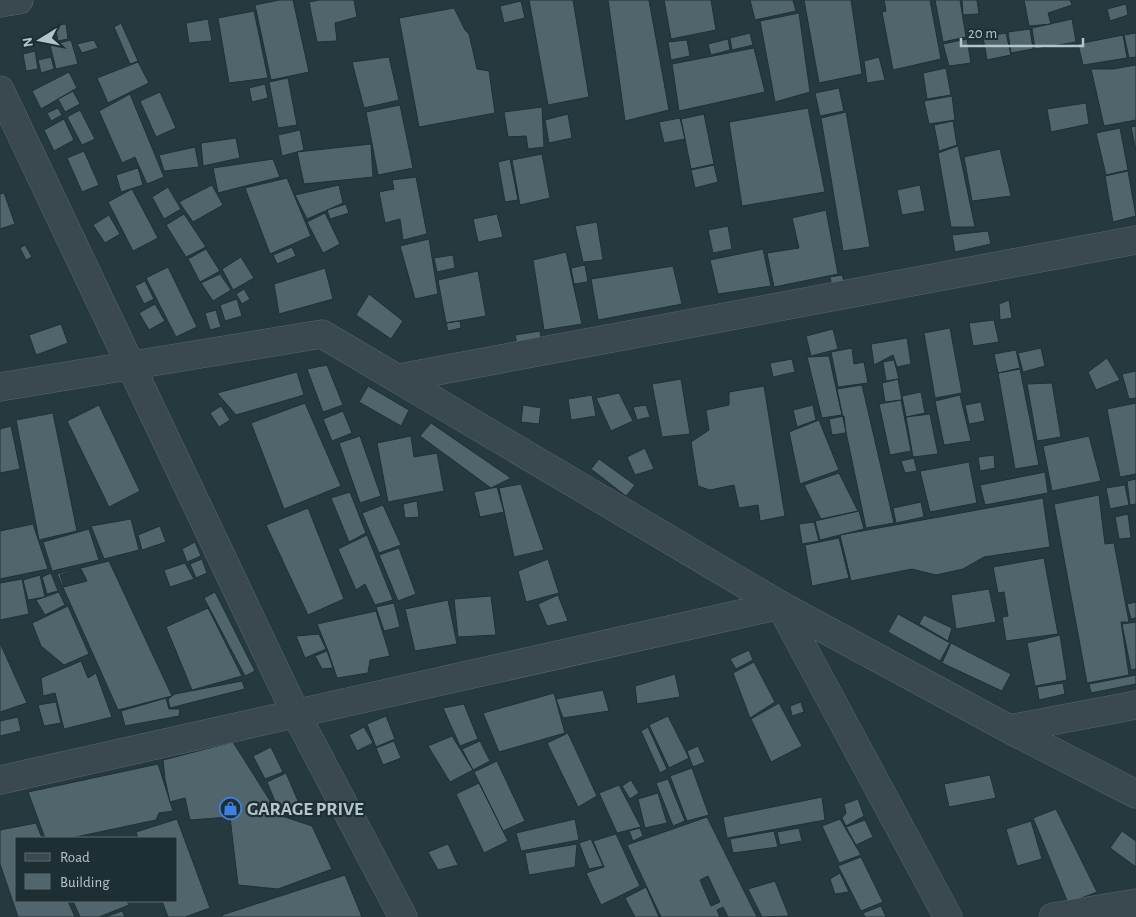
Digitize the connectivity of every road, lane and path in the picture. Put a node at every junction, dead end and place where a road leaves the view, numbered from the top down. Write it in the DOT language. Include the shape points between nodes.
graph roads {
  1 [pos="18,0"];
  2 [pos="0,3"];
  3 [pos="0,90"];
  4 [pos="1136,240"];
  5 [pos="131,365"];
  6 [pos="399,378"];
  7 [pos="0,387"];
  8 [pos="780,605"];
  9 [pos="1136,705"];
  10 [pos="296,714"];
  11 [pos="1009,729"];
  12 [pos="0,780"];
  13 [pos="1136,794"];
  14 [pos="1136,903"];
  15 [pos="403,917"];
  16 [pos="948,917"];
  17 [pos="1053,917"];
  1 -- 2 [label="street"];
  3 -- 5 [label="street"];
  4 -- 6 [label="street"];
  5 -- 6 [label="street" via="322,334"];
  5 -- 7 [label="street"];
  5 -- 10 [label="street"];
  6 -- 8 [label="street"];
  8 -- 10 [label="street"];
  8 -- 11 [label="street"];
  8 -- 16 [label="street"];
  9 -- 11 [label="street"];
  10 -- 12 [label="street"];
  10 -- 15 [label="street"];
  11 -- 13 [label="street"];
  14 -- 17 [label="street"];
}
